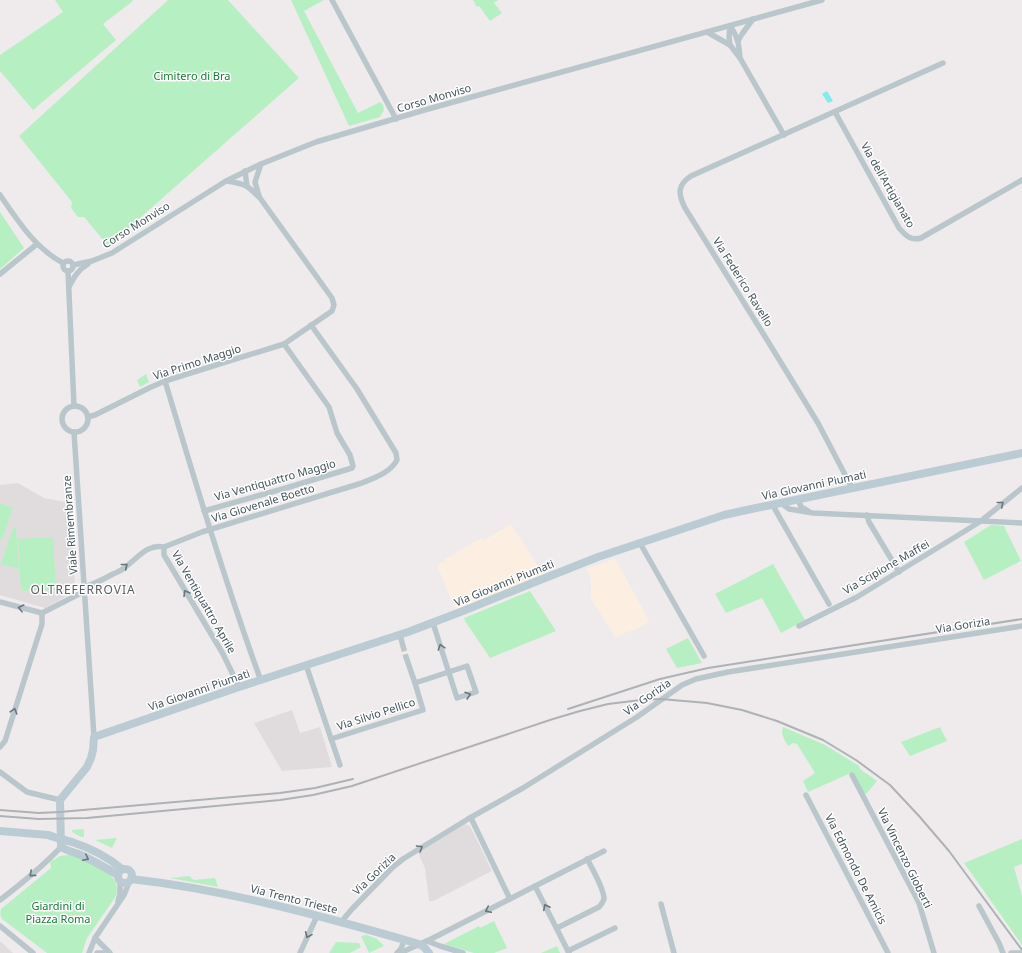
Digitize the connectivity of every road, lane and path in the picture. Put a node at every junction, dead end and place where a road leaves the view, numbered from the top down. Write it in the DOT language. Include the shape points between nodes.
graph roads {
  1 [pos="332,0"];
  2 [pos="822,0"];
  3 [pos="753,20"];
  4 [pos="730,26"];
  5 [pos="707,32"];
  6 [pos="738,41"];
  7 [pos="730,45"];
  8 [pos="740,58"];
  9 [pos="943,63"];
  10 [pos="835,112"];
  11 [pos="396,119"];
  12 [pos="784,135"];
  13 [pos="261,164"];
  14 [pos="245,171"];
  15 [pos="1022,180"];
  16 [pos="226,181"];
  17 [pos="255,182"];
  18 [pos="247,186"];
  19 [pos="0,195"];
  20 [pos="260,198"];
  21 [pos="37,244"];
  22 [pos="92,261"];
  23 [pos="63,263"];
  24 [pos="73,265"];
  25 [pos="68,271"];
  26 [pos="0,274"];
  27 [pos="68,289"];
  28 [pos="311,325"];
  29 [pos="284,344"];
  30 [pos="165,381"];
  31 [pos="74,406"];
  32 [pos="88,417"];
  33 [pos="74,432"];
  34 [pos="1022,453"];
  35 [pos="852,488"];
  36 [pos="1022,488"];
  37 [pos="798,499"];
  38 [pos="781,503"];
  39 [pos="772,504"];
  40 [pos="204,512"];
  41 [pos="810,513"];
  42 [pos="867,515"];
  43 [pos="981,521"];
  44 [pos="1022,523"];
  45 [pos="210,529"];
  46 [pos="640,543"];
  47 [pos="164,547"];
  48 [pos="899,572"];
  49 [pos="84,589"];
  50 [pos="0,602"];
  51 [pos="829,604"];
  52 [pos="42,613"];
  53 [pos="433,623"];
  54 [pos="799,626"];
  55 [pos="1022,626"];
  56 [pos="400,635"];
  57 [pos="403,646"];
  58 [pos="704,656"];
  59 [pos="406,657"];
  60 [pos="306,665"];
  61 [pos="448,672"];
  62 [pos="261,680"];
  63 [pos="414,683"];
  64 [pos="239,688"];
  65 [pos="94,737"];
  66 [pos="331,739"];
  67 [pos="0,747"];
  68 [pos="340,765"];
  69 [pos="0,772"];
  70 [pos="852,775"];
  71 [pos="806,795"];
  72 [pos="60,800"];
  73 [pos="470,818"];
  74 [pos="61,822"];
  75 [pos="0,831"];
  76 [pos="73,842"];
  77 [pos="60,843"];
  78 [pos="604,851"];
  79 [pos="587,858"];
  80 [pos="120,875"];
  81 [pos="131,877"];
  82 [pos="535,886"];
  83 [pos="510,899"];
  84 [pos="0,900"];
  85 [pos="661,904"];
  86 [pos="117,905"];
  87 [pos="979,906"];
  88 [pos="316,916"];
  89 [pos="341,922"];
  90 [pos="0,926"];
  91 [pos="557,928"];
  92 [pos="615,928"];
  93 [pos="95,938"];
  94 [pos="404,940"];
  95 [pos="423,943"];
  96 [pos="28,952"];
  97 [pos="569,952"];
  98 [pos="1022,952"];
  99 [pos="89,953"];
  100 [pos="97,953"];
  101 [pos="103,953"];
  102 [pos="110,953"];
  103 [pos="300,953"];
  104 [pos="399,953"];
  105 [pos="428,953"];
  106 [pos="463,953"];
  107 [pos="674,953"];
  108 [pos="888,953"];
  109 [pos="934,953"];
  110 [pos="1003,953"];
  111 [pos="1011,953"];
  1 -- 11 [label="street"];
  2 -- 3 [label="street, Corso Monviso"];
  3 -- 4 [label="street, Corso Monviso"];
  3 -- 6 [label="street"];
  4 -- 5 [label="street, Corso Monviso"];
  4 -- 6 [label="street"];
  4 -- 7 [label="street"];
  5 -- 7 [label="street"];
  5 -- 11 [label="street, Corso Monviso"];
  6 -- 8 [label="street"];
  7 -- 8 [label="street"];
  8 -- 12 [label="street"];
  9 -- 10 [label="street"];
  10 -- 12 [label="street"];
  10 -- 15 [label="street, Via dell'Artigianato" via="899,228 911,238 921,238"];
  11 -- 13 [label="street, Corso Monviso" via="316,142"];
  12 -- 35 [label="street, Via Federico Ravello" via="691,176 680,188 681,200 818,424"];
  13 -- 14 [label="street, Corso Monviso"];
  13 -- 17 [label="street"];
  14 -- 16 [label="street, Corso Monviso"];
  14 -- 17 [label="street, Via Primo Maggio"];
  14 -- 18 [label="street"];
  16 -- 18 [label="street, Via Primo Maggio"];
  16 -- 22 [label="street, Corso Monviso" via="112,253"];
  17 -- 20 [label="street, Via Primo Maggio"];
  18 -- 20 [label="street, Via Primo Maggio"];
  19 -- 21 [label="street"];
  20 -- 28 [label="street, Via Primo Maggio" via="332,298 332,311"];
  21 -- 23 [label="street"];
  21 -- 26 [label="street"];
  22 -- 24 [label="street, Corso Monviso"];
  22 -- 27 [label="street" via="77,272"];
  23 -- 24 [label="street" via="69,261"];
  23 -- 25 [label="street" via="63,268"];
  24 -- 25 [label="street"];
  25 -- 27 [label="street"];
  27 -- 31 [label="street"];
  28 -- 29 [label="street, Via Primo Maggio"];
  28 -- 45 [label="street, Via Giovenale Boetto" via="357,389 396,453 397,460 391,468 362,483"];
  29 -- 30 [label="street, Via Primo Maggio"];
  29 -- 40 [label="street, Via Ventiquattro Maggio" via="329,406 337,433 350,455 353,466"];
  30 -- 32 [label="street, Via Primo Maggio"];
  30 -- 40 [label="street, Via Ventiquattro Maggio"];
  31 -- 32 [label="street" via="81,407"];
  31 -- 33 [label="street" via="66,409 62,416 64,427"];
  32 -- 33 [label="street" via="83,429"];
  33 -- 49 [label="street, Viale Rimembranze"];
  34 -- 35 [label="street, Via Giovanni Piumati"];
  35 -- 37 [label="street, Via Giovanni Piumati"];
  43 -- 36 [label="street, Via Scipione Maffei, one-way"];
  37 -- 38 [label="street, Via Giovanni Piumati"];
  37 -- 41 [label="street" via="801,507"];
  38 -- 39 [label="street, Via Giovanni Piumati"];
  38 -- 41 [label="street" via="789,509"];
  39 -- 46 [label="street, Via Giovanni Piumati" via="724,515"];
  39 -- 51 [label="street"];
  40 -- 45 [label="street, Via Ventiquattro Maggio"];
  41 -- 42 [label="street"];
  42 -- 43 [label="street"];
  42 -- 48 [label="street"];
  43 -- 44 [label="street"];
  43 -- 48 [label="street, Via Scipione Maffei"];
  45 -- 47 [label="street, Via Giovenale Boetto"];
  45 -- 62 [label="street, Via Ventiquattro Maggio"];
  46 -- 53 [label="street, Via Giovanni Piumati"];
  46 -- 58 [label="street"];
  49 -- 47 [label="street, Via Giovenale Boetto, one-way" via="124,568 153,547"];
  64 -- 47 [label="street, Via Ventiquattro Aprile, one-way" via="220,648 164,555"];
  48 -- 54 [label="street, Via Scipione Maffei" via="857,597"];
  49 -- 52 [label="street, Via Giovenale Boetto"];
  49 -- 65 [label="street, Viale Rimembranze"];
  52 -- 50 [label="street, one-way"];
  67 -- 52 [label="street, one-way" via="5,741 42,624"];
  53 -- 56 [label="street, Via Giovanni Piumati"];
  61 -- 53 [label="street, Via Silvio Pellico, one-way"];
  55 -- 73 [label="street, Via Gorizia" via="728,672 692,680 631,721"];
  56 -- 57 [label="street"];
  56 -- 60 [label="street, Via Giovanni Piumati"];
  59 -- 63 [label="street, Via Silvio Pellico"];
  60 -- 62 [label="street, Via Giovanni Piumati"];
  60 -- 66 [label="street, Via Silvio Pellico"];
  61 -- 61 [label="street, Via Silvio Pellico, one-way" via="457,698 476,692 467,666"];
  61 -- 63 [label="street, Via Silvio Pellico"];
  62 -- 64 [label="street, Via Giovanni Piumati"];
  63 -- 66 [label="street, Via Silvio Pellico" via="423,710"];
  64 -- 65 [label="street, Via Giovanni Piumati"];
  65 -- 72 [label="street" via="87,767"];
  66 -- 68 [label="street, Via Silvio Pellico"];
  69 -- 72 [label="street" via="27,792"];
  70 -- 109 [label="street, Via Vincenzo Gioberti" via="919,903"];
  71 -- 108 [label="street, Via Edmondo De Amicis"];
  72 -- 74 [label="street"];
  73 -- 83 [label="street"];
  89 -- 73 [label="street, Via Gorizia, one-way" via="393,867"];
  74 -- 76 [label="street" via="66,835"];
  74 -- 77 [label="street"];
  75 -- 77 [label="street" via="48,835"];
  76 -- 77 [label="street"];
  76 -- 80 [label="street" via="111,860"];
  77 -- 80 [label="street, one-way" via="64,850 79,854"];
  77 -- 84 [label="street, one-way" via="51,858"];
  78 -- 79 [label="street"];
  79 -- 82 [label="street"];
  79 -- 91 [label="street" via="604,899 599,907"];
  80 -- 81 [label="street, Via Trento Trieste" via="127,869"];
  80 -- 81 [label="street" via="124,883"];
  80 -- 86 [label="street"];
  81 -- 86 [label="street" via="124,896"];
  81 -- 88 [label="street, Via Trento Trieste" via="230,895"];
  82 -- 83 [label="street"];
  91 -- 82 [label="street, one-way"];
  83 -- 95 [label="street, one-way"];
  85 -- 107 [label="street"];
  86 -- 93 [label="street"];
  87 -- 110 [label="street"];
  88 -- 89 [label="street, Via Trento Trieste"];
  88 -- 103 [label="street, one-way"];
  89 -- 94 [label="street, Via Trento Trieste"];
  90 -- 96 [label="street"];
  91 -- 97 [label="street"];
  92 -- 97 [label="street"];
  93 -- 99 [label="street"];
  93 -- 102 [label="street"];
  94 -- 95 [label="street, Via Trento Trieste"];
  94 -- 104 [label="street"];
  95 -- 104 [label="street"];
  95 -- 105 [label="street"];
  95 -- 106 [label="street"];
  98 -- 111 [label="street"];
  100 -- 101 [label="street"];
}
